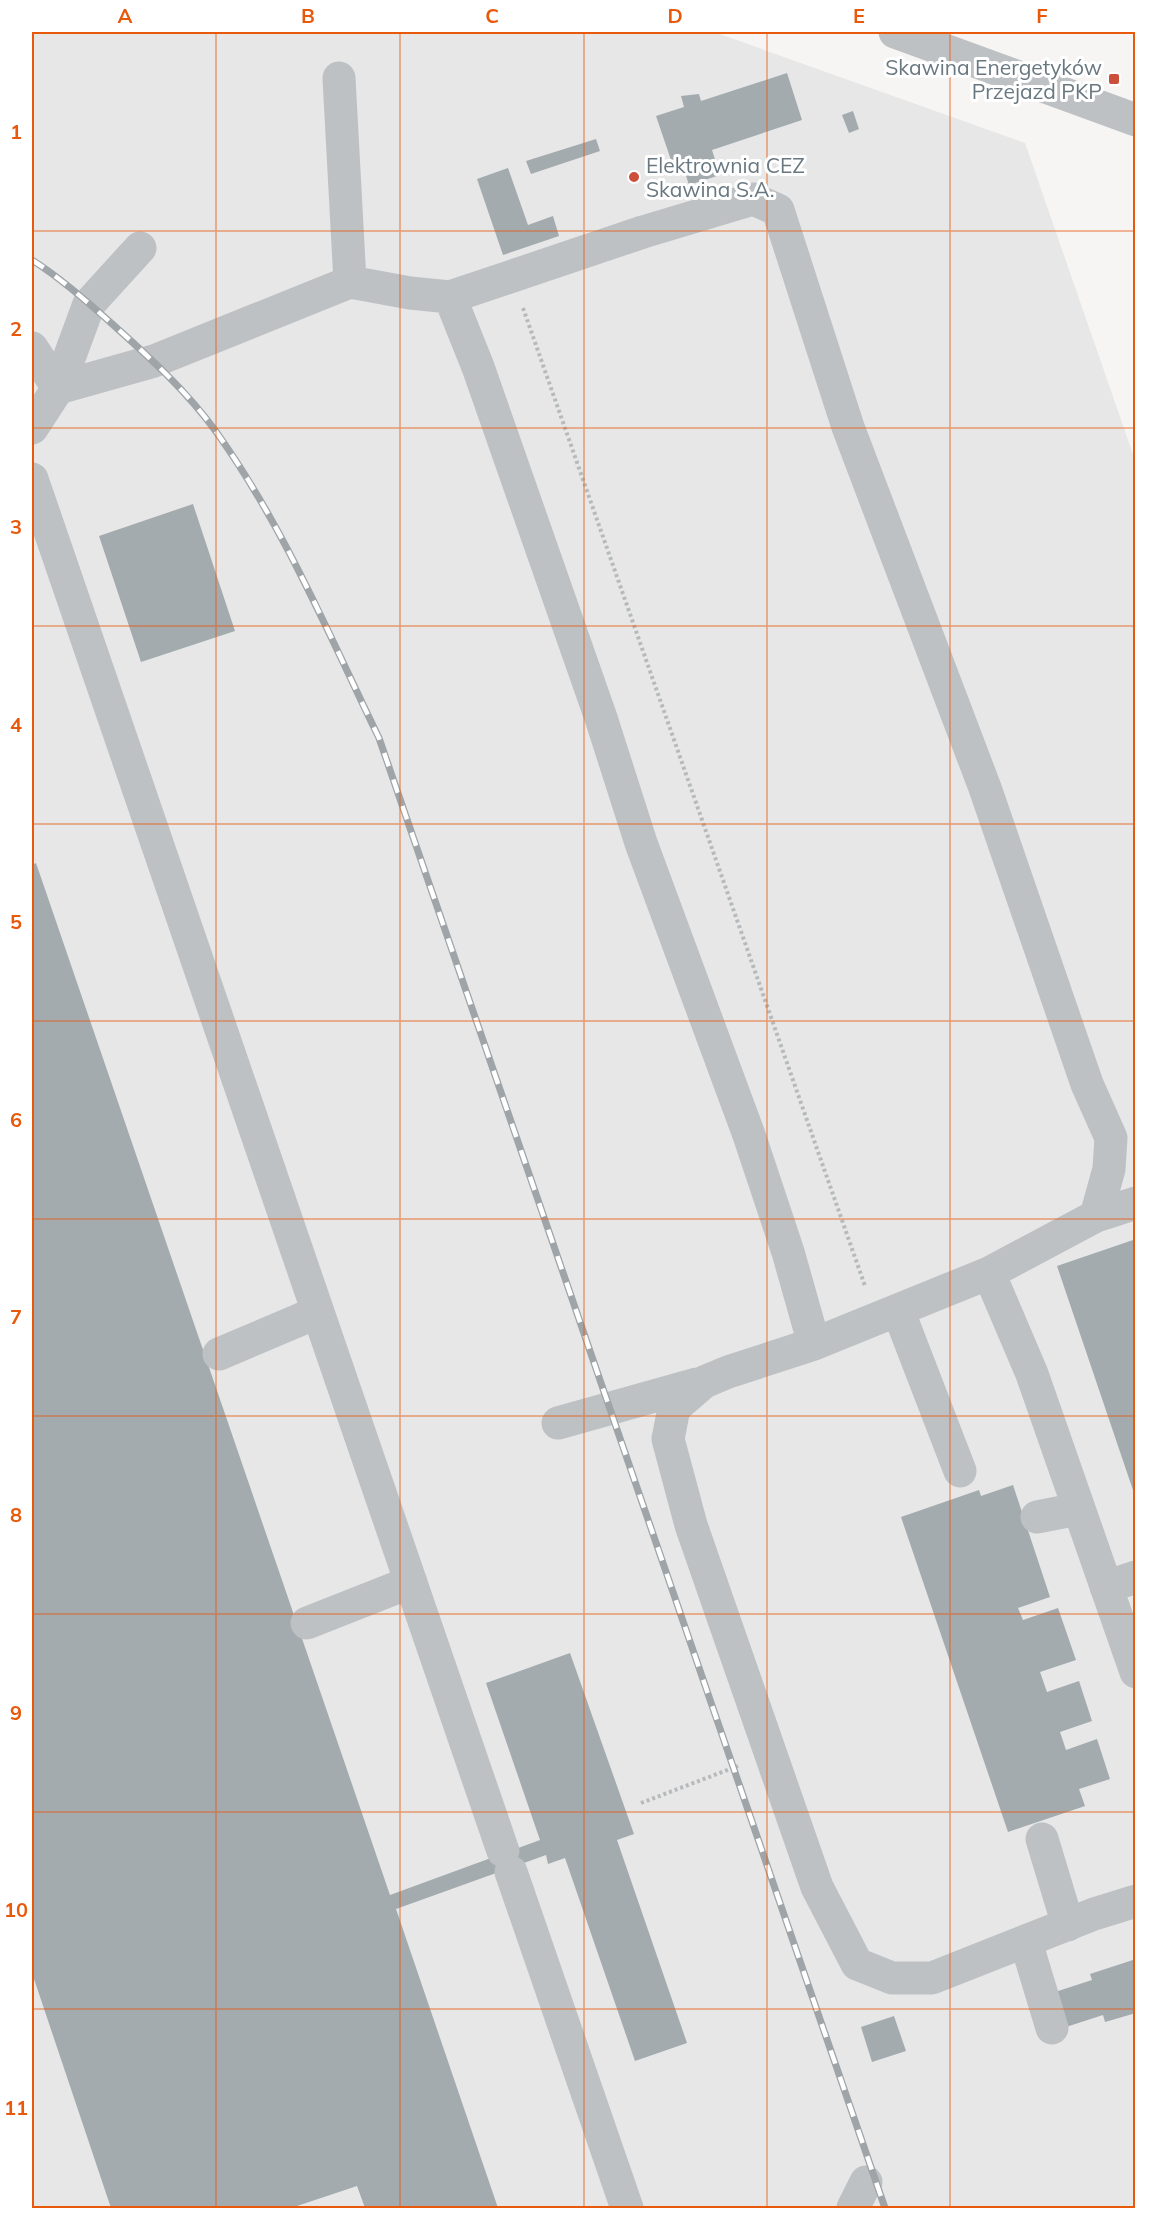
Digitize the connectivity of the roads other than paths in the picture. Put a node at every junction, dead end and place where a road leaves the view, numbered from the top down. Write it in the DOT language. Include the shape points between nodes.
graph roads {
  1 [pos="895,32"];
  2 [pos="339,78"];
  3 [pos="1136,120"];
  4 [pos="140,248"];
  5 [pos="350,282"];
  6 [pos="450,297"];
  7 [pos="32,348"];
  8 [pos="58,388"];
  9 [pos="32,428"];
  10 [pos="32,479"];
  11 [pos="42,547"];
  12 [pos="1136,1203"];
  13 [pos="1096,1216"];
  14 [pos="989,1273"];
  15 [pos="318,1312"];
  16 [pos="887,1314"];
  17 [pos="814,1344"];
  18 [pos="219,1354"];
  19 [pos="704,1382"];
  20 [pos="558,1422"];
  21 [pos="960,1472"];
  22 [pos="1078,1509"];
  23 [pos="1037,1517"];
  24 [pos="411,1582"];
  25 [pos="1121,1582"];
  26 [pos="307,1623"];
  27 [pos="1136,1672"];
  28 [pos="1042,1839"];
  29 [pos="1136,1901"];
  30 [pos="1068,1925"];
  31 [pos="1026,1941"];
  32 [pos="1052,2028"];
  33 [pos="627,2208"];
  1 -- 3 [label="street"];
  2 -- 5 [label="street"];
  4 -- 8 [label="street" via="89,304"];
  5 -- 6 [label="street"];
  5 -- 8 [label="street" via="154,361"];
  6 -- 13 [label="street" via="753,199 778,210 848,427 981,777 1087,1084 1111,1138 1109,1169"];
  6 -- 17 [label="street" via="749,1135"];
  7 -- 8 [label="street"];
  8 -- 9 [label="street"];
  10 -- 11 [label="street"];
  11 -- 15 [label="street"];
  12 -- 13 [label="street"];
  13 -- 14 [label="street"];
  14 -- 16 [label="street"];
  14 -- 22 [label="street" via="1032,1374"];
  15 -- 18 [label="street"];
  15 -- 24 [label="street"];
  16 -- 17 [label="street"];
  16 -- 21 [label="street"];
  17 -- 19 [label="street"];
  19 -- 20 [label="street"];
  19 -- 31 [label="street" via="674,1408 668,1439 691,1525 816,1887 857,1964 892,1978 932,1978"];
  22 -- 23 [label="street"];
  22 -- 25 [label="street"];
  24 -- 26 [label="street"];
  24 -- 33 [label="street"];
  25 -- 27 [label="street"];
  28 -- 30 [label="street"];
  29 -- 30 [label="street"];
  30 -- 31 [label="street"];
  31 -- 32 [label="street"];
}
